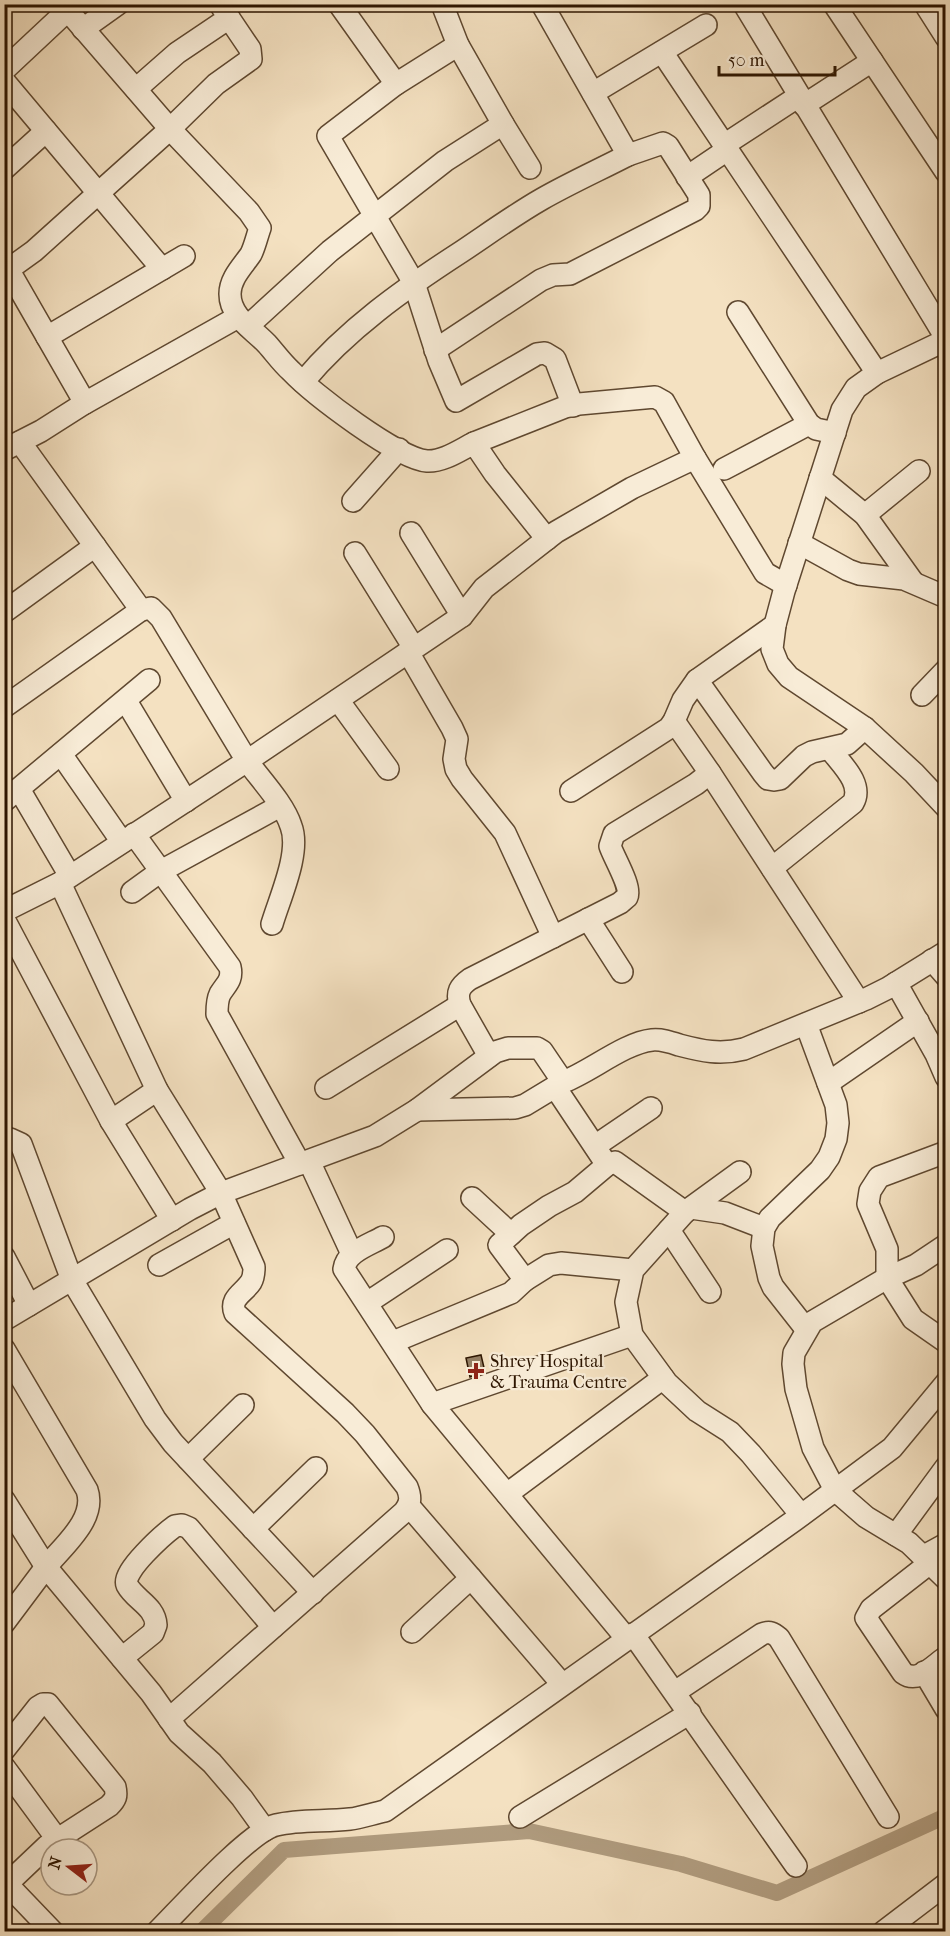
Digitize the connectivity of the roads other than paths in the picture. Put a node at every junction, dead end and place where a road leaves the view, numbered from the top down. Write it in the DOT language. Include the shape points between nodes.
graph roads {
  1 [pos="118,4"];
  2 [pos="339,4"];
  3 [pos="442,4"];
  4 [pos="542,4"];
  5 [pos="744,4"];
  6 [pos="834,4"];
  7 [pos="925,4"];
  8 [pos="64,8"];
  9 [pos="225,11"];
  10 [pos="706,25"];
  11 [pos="83,29"];
  12 [pos="945,37"];
  13 [pos="458,45"];
  14 [pos="662,52"];
  15 [pos="872,61"];
  16 [pos="4,70"];
  17 [pos="4,81"];
  18 [pos="396,84"];
  19 [pos="136,89"];
  20 [pos="593,93"];
  21 [pos="801,100"];
  22 [pos="503,124"];
  23 [pos="170,129"];
  24 [pos="46,130"];
  25 [pos="726,148"];
  26 [pos="628,155"];
  27 [pos="530,168"];
  28 [pos="4,169"];
  29 [pos="945,172"];
  30 [pos="687,177"];
  31 [pos="98,194"];
  32 [pos="375,216"];
  33 [pos="184,256"];
  34 [pos="7,266"];
  35 [pos="162,269"];
  36 [pos="414,283"];
  37 [pos="738,312"];
  38 [pos="243,322"];
  39 [pos="47,337"];
  40 [pos="945,339"];
  41 [pos="435,350"];
  42 [pos="877,373"];
  43 [pos="303,382"];
  44 [pos="85,403"];
  45 [pos="573,406"];
  46 [pos="809,424"];
  47 [pos="835,433"];
  48 [pos="474,443"];
  49 [pos="12,446"];
  50 [pos="399,449"];
  51 [pos="695,458"];
  52 [pos="724,470"];
  53 [pos="919,471"];
  54 [pos="820,478"];
  55 [pos="353,501"];
  56 [pos="865,515"];
  57 [pos="411,533"];
  58 [pos="547,540"];
  59 [pos="799,543"];
  60 [pos="95,546"];
  61 [pos="355,553"];
  62 [pos="786,585"];
  63 [pos="934,587"];
  64 [pos="141,610"];
  65 [pos="4,612"];
  66 [pos="462,616"];
  67 [pos="775,625"];
  68 [pos="411,650"];
  69 [pos="945,670"];
  70 [pos="149,680"];
  71 [pos="697,681"];
  72 [pos="922,695"];
  73 [pos="126,700"];
  74 [pos="338,700"];
  75 [pos="4,707"];
  76 [pos="674,721"];
  77 [pos="865,728"];
  78 [pos="830,749"];
  79 [pos="61,754"];
  80 [pos="247,761"];
  81 [pos="388,769"];
  82 [pos="710,774"];
  83 [pos="571,791"];
  84 [pos="12,795"];
  85 [pos="943,800"];
  86 [pos="186,801"];
  87 [pos="280,806"];
  88 [pos="128,838"];
  89 [pos="772,868"];
  90 [pos="161,872"];
  91 [pos="65,879"];
  92 [pos="132,892"];
  93 [pos="4,911"];
  94 [pos="4,919"];
  95 [pos="588,919"];
  96 [pos="272,924"];
  97 [pos="553,937"];
  98 [pos="941,963"];
  99 [pos="622,972"];
  100 [pos="896,983"];
  101 [pos="859,1002"];
  102 [pos="460,1005"];
  103 [pos="918,1021"];
  104 [pos="806,1024"];
  105 [pos="489,1056"];
  106 [pos="945,1072"];
  107 [pos="828,1083"];
  108 [pos="559,1084"];
  109 [pos="326,1088"];
  110 [pos="158,1090"];
  111 [pos="651,1107"];
  112 [pos="417,1110"];
  113 [pos="111,1121"];
  114 [pos="6,1137"];
  115 [pos="595,1146"];
  116 [pos="945,1152"];
  117 [pos="305,1163"];
  118 [pos="607,1165"];
  119 [pos="740,1172"];
  120 [pos="221,1193"];
  121 [pos="472,1198"];
  122 [pos="688,1210"];
  123 [pos="172,1220"];
  124 [pos="234,1223"];
  125 [pos="764,1228"];
  126 [pos="669,1230"];
  127 [pos="511,1234"];
  128 [pos="383,1237"];
  129 [pos="945,1245"];
  130 [pos="447,1250"];
  131 [pos="352,1254"];
  132 [pos="4,1257"];
  133 [pos="159,1265"];
  134 [pos="633,1270"];
  135 [pos="887,1278"];
  136 [pos="72,1280"];
  137 [pos="525,1280"];
  138 [pos="710,1292"];
  139 [pos="367,1303"];
  140 [pos="29,1305"];
  141 [pos="4,1320"];
  142 [pos="806,1329"];
  143 [pos="632,1335"];
  144 [pos="393,1341"];
  145 [pos="945,1342"];
  146 [pos="4,1349"];
  147 [pos="663,1378"];
  148 [pos="945,1383"];
  149 [pos="432,1404"];
  150 [pos="243,1405"];
  151 [pos="188,1459"];
  152 [pos="945,1467"];
  153 [pos="316,1468"];
  154 [pos="835,1490"];
  155 [pos="507,1494"];
  156 [pos="4,1500"];
  157 [pos="409,1506"];
  158 [pos="801,1515"];
  159 [pos="253,1529"];
  160 [pos="896,1535"];
  161 [pos="945,1544"];
  162 [pos="927,1559"];
  163 [pos="46,1567"];
  164 [pos="471,1578"];
  165 [pos="945,1579"];
  166 [pos="313,1593"];
  167 [pos="4,1623"];
  168 [pos="273,1628"];
  169 [pos="412,1632"];
  170 [pos="630,1636"];
  171 [pos="945,1657"];
  172 [pos="122,1658"];
  173 [pos="924,1672"];
  174 [pos="562,1684"];
  175 [pos="675,1692"];
  176 [pos="945,1709"];
  177 [pos="690,1713"];
  178 [pos="170,1719"];
  179 [pos="4,1750"];
  180 [pos="4,1767"];
  181 [pos="520,1817"];
  182 [pos="888,1817"];
  183 [pos="265,1830"];
  184 [pos="56,1837"];
  185 [pos="60,1837"];
  186 [pos="39,1853"];
  187 [pos="796,1866"];
  188 [pos="945,1884"];
  189 [pos="6,1885"];
  190 [pos="53,1932"];
  191 [pos="158,1932"];
  192 [pos="883,1932"];
  1 -- 11 [label="street"];
  2 -- 18 [label="street"];
  3 -- 13 [label="street"];
  4 -- 20 [label="street"];
  5 -- 21 [label="street"];
  6 -- 15 [label="street"];
  7 -- 12 [label="street"];
  8 -- 11 [label="street"];
  8 -- 16 [label="street"];
  9 -- 19 [label="street"];
  9 -- 23 [label="street" via="250,49 251,59 216,84"];
  10 -- 14 [label="street"];
  11 -- 19 [label="street"];
  13 -- 18 [label="street"];
  13 -- 22 [label="street"];
  14 -- 20 [label="street"];
  14 -- 25 [label="street"];
  15 -- 21 [label="street"];
  15 -- 29 [label="street"];
  17 -- 24 [label="street"];
  18 -- 32 [label="street" via="328,136"];
  19 -- 23 [label="street"];
  20 -- 26 [label="street"];
  21 -- 25 [label="street"];
  21 -- 40 [label="street"];
  22 -- 27 [label="street"];
  22 -- 32 [label="street" via="445,161"];
  23 -- 31 [label="street"];
  23 -- 38 [label="street" via="260,228 252,252 231,286 230,295"];
  24 -- 28 [label="street"];
  24 -- 31 [label="street"];
  25 -- 30 [label="street"];
  25 -- 42 [label="street"];
  26 -- 30 [label="street" via="663,143 671,149"];
  26 -- 36 [label="street" via="541,200"];
  30 -- 41 [label="street" via="700,201 695,210 570,274 541,280"];
  31 -- 34 [label="street" via="34,251"];
  31 -- 35 [label="street"];
  32 -- 36 [label="street"];
  32 -- 38 [label="street"];
  33 -- 35 [label="street"];
  34 -- 39 [label="street"];
  35 -- 39 [label="street"];
  36 -- 41 [label="street"];
  36 -- 43 [label="street" via="339,344"];
  37 -- 46 [label="street"];
  38 -- 43 [label="street"];
  38 -- 44 [label="street"];
  39 -- 44 [label="street"];
  40 -- 42 [label="street"];
  41 -- 45 [label="street" via="456,401 545,353 555,359"];
  42 -- 47 [label="street" via="856,388 842,410"];
  43 -- 50 [label="street" via="348,418"];
  44 -- 49 [label="street"];
  45 -- 48 [label="street"];
  45 -- 51 [label="street" via="655,397 664,402"];
  46 -- 47 [label="street"];
  46 -- 52 [label="street"];
  47 -- 54 [label="street"];
  48 -- 50 [label="street" via="428,461"];
  48 -- 58 [label="street"];
  49 -- 60 [label="street"];
  50 -- 55 [label="street"];
  51 -- 58 [label="street" via="632,488"];
  51 -- 62 [label="street" via="765,573"];
  53 -- 56 [label="street"];
  54 -- 56 [label="street"];
  54 -- 59 [label="street"];
  56 -- 63 [label="street"];
  57 -- 66 [label="street"];
  58 -- 66 [label="street" via="484,588"];
  59 -- 62 [label="street"];
  59 -- 63 [label="street" via="859,574"];
  60 -- 64 [label="street"];
  60 -- 65 [label="street"];
  61 -- 68 [label="street"];
  62 -- 67 [label="street"];
  64 -- 75 [label="street"];
  64 -- 80 [label="street" via="151,608 161,618"];
  66 -- 68 [label="street"];
  67 -- 71 [label="street"];
  67 -- 77 [label="street" via="772,649 789,677"];
  68 -- 74 [label="street"];
  68 -- 97 [label="street" via="457,739 456,769 506,834"];
  69 -- 72 [label="street"];
  70 -- 73 [label="street"];
  71 -- 76 [label="street"];
  71 -- 78 [label="street" via="768,778 780,778 804,756"];
  73 -- 79 [label="street"];
  73 -- 86 [label="street"];
  74 -- 80 [label="street"];
  74 -- 81 [label="street"];
  76 -- 82 [label="street"];
  76 -- 83 [label="street"];
  77 -- 78 [label="street" via="847,744"];
  77 -- 85 [label="street"];
  78 -- 89 [label="street" via="855,784 856,798"];
  79 -- 84 [label="street"];
  79 -- 88 [label="street"];
  80 -- 86 [label="street"];
  80 -- 87 [label="street"];
  82 -- 89 [label="street"];
  82 -- 95 [label="street" via="614,834 610,846 626,883 627,897"];
  84 -- 91 [label="street"];
  86 -- 88 [label="street"];
  87 -- 90 [label="street"];
  87 -- 96 [label="street" via="292,827 294,844"];
  88 -- 90 [label="street"];
  88 -- 91 [label="street"];
  89 -- 101 [label="street"];
  90 -- 92 [label="street"];
  90 -- 117 [label="street" via="230,967 230,981 219,995 217,1014"];
  91 -- 93 [label="street"];
  91 -- 110 [label="street"];
  94 -- 113 [label="street"];
  95 -- 97 [label="street"];
  95 -- 99 [label="street"];
  97 -- 102 [label="street" via="470,979 459,989"];
  98 -- 100 [label="street"];
  100 -- 101 [label="street"];
  100 -- 103 [label="street"];
  101 -- 104 [label="street"];
  102 -- 105 [label="street"];
  102 -- 109 [label="street"];
  103 -- 106 [label="street"];
  103 -- 107 [label="street"];
  104 -- 107 [label="street"];
  104 -- 108 [label="street" via="730,1052 707,1052 660,1040 642,1042"];
  105 -- 108 [label="street" via="501,1049 537,1048 546,1054"];
  105 -- 112 [label="street"];
  107 -- 125 [label="street" via="838,1124 829,1157"];
  108 -- 112 [label="street" via="515,1108"];
  108 -- 115 [label="street"];
  110 -- 113 [label="street"];
  110 -- 120 [label="street"];
  111 -- 115 [label="street"];
  112 -- 117 [label="street" via="375,1136"];
  113 -- 123 [label="street"];
  114 -- 136 [label="street" via="21,1144 24,1150"];
  115 -- 118 [label="street"];
  116 -- 135 [label="street" via="884,1174 872,1186 868,1204 887,1249"];
  117 -- 120 [label="street"];
  117 -- 131 [label="street"];
  118 -- 122 [label="street" via="615,1162 624,1167"];
  118 -- 127 [label="street" via="575,1192"];
  119 -- 122 [label="street"];
  120 -- 123 [label="street"];
  120 -- 124 [label="street"];
  121 -- 127 [label="street"];
  122 -- 125 [label="street" via="725,1213"];
  122 -- 126 [label="street"];
  123 -- 136 [label="street"];
  124 -- 133 [label="street"];
  124 -- 157 [label="street" via="254,1267 251,1283 236,1297 235,1312 365,1434 407,1487"];
  125 -- 142 [label="street" via="762,1246 769,1278"];
  126 -- 134 [label="street"];
  126 -- 138 [label="street"];
  127 -- 137 [label="street" via="498,1245"];
  128 -- 131 [label="street"];
  129 -- 135 [label="street" via="916,1265"];
  130 -- 139 [label="street"];
  131 -- 139 [label="street" via="344,1269"];
  132 -- 140 [label="street"];
  134 -- 137 [label="street" via="549,1264"];
  134 -- 143 [label="street" via="626,1302"];
  135 -- 142 [label="street"];
  135 -- 145 [label="street" via="913,1319"];
  136 -- 140 [label="street"];
  136 -- 151 [label="street" via="155,1419"];
  137 -- 144 [label="street" via="511,1293"];
  139 -- 144 [label="street"];
  140 -- 141 [label="street"];
  142 -- 154 [label="street" via="794,1353 796,1389 813,1448"];
  143 -- 147 [label="street"];
  143 -- 149 [label="street"];
  144 -- 149 [label="street"];
  146 -- 163 [label="street" via="90,1499 85,1520"];
  147 -- 155 [label="street"];
  147 -- 158 [label="street" via="698,1412 730,1432"];
  148 -- 154 [label="street" via="892,1448"];
  149 -- 155 [label="street"];
  150 -- 151 [label="street"];
  151 -- 159 [label="street"];
  152 -- 160 [label="street"];
  153 -- 159 [label="street"];
  154 -- 158 [label="street"];
  154 -- 160 [label="street" via="866,1517"];
  155 -- 170 [label="street"];
  156 -- 163 [label="street"];
  157 -- 164 [label="street"];
  157 -- 166 [label="street"];
  158 -- 170 [label="street"];
  159 -- 166 [label="street"];
  160 -- 162 [label="street"];
  161 -- 162 [label="street"];
  162 -- 165 [label="street"];
  162 -- 173 [label="street" via="866,1618 903,1673 912,1678"];
  163 -- 167 [label="street"];
  163 -- 172 [label="street"];
  164 -- 169 [label="street"];
  164 -- 174 [label="street"];
  166 -- 168 [label="street"];
  168 -- 172 [label="street" via="189,1528 175,1526 127,1574 128,1587 152,1612 156,1626 153,1633"];
  168 -- 178 [label="street"];
  170 -- 174 [label="street"];
  170 -- 175 [label="street"];
  171 -- 173 [label="street"];
  172 -- 178 [label="street"];
  173 -- 176 [label="street"];
  174 -- 183 [label="street" via="385,1810 350,1819 275,1825"];
  175 -- 177 [label="street"];
  175 -- 182 [label="street" via="762,1634 774,1633"];
  177 -- 181 [label="street"];
  177 -- 187 [label="street"];
  178 -- 183 [label="street" via="242,1798"];
  179 -- 185 [label="street" via="38,1707 48,1704 115,1787 117,1795 109,1806"];
  180 -- 184 [label="street"];
  183 -- 191 [label="street" via="237,1852"];
  186 -- 189 [label="street"];
  188 -- 192 [label="street"];
  189 -- 190 [label="street"];
}
